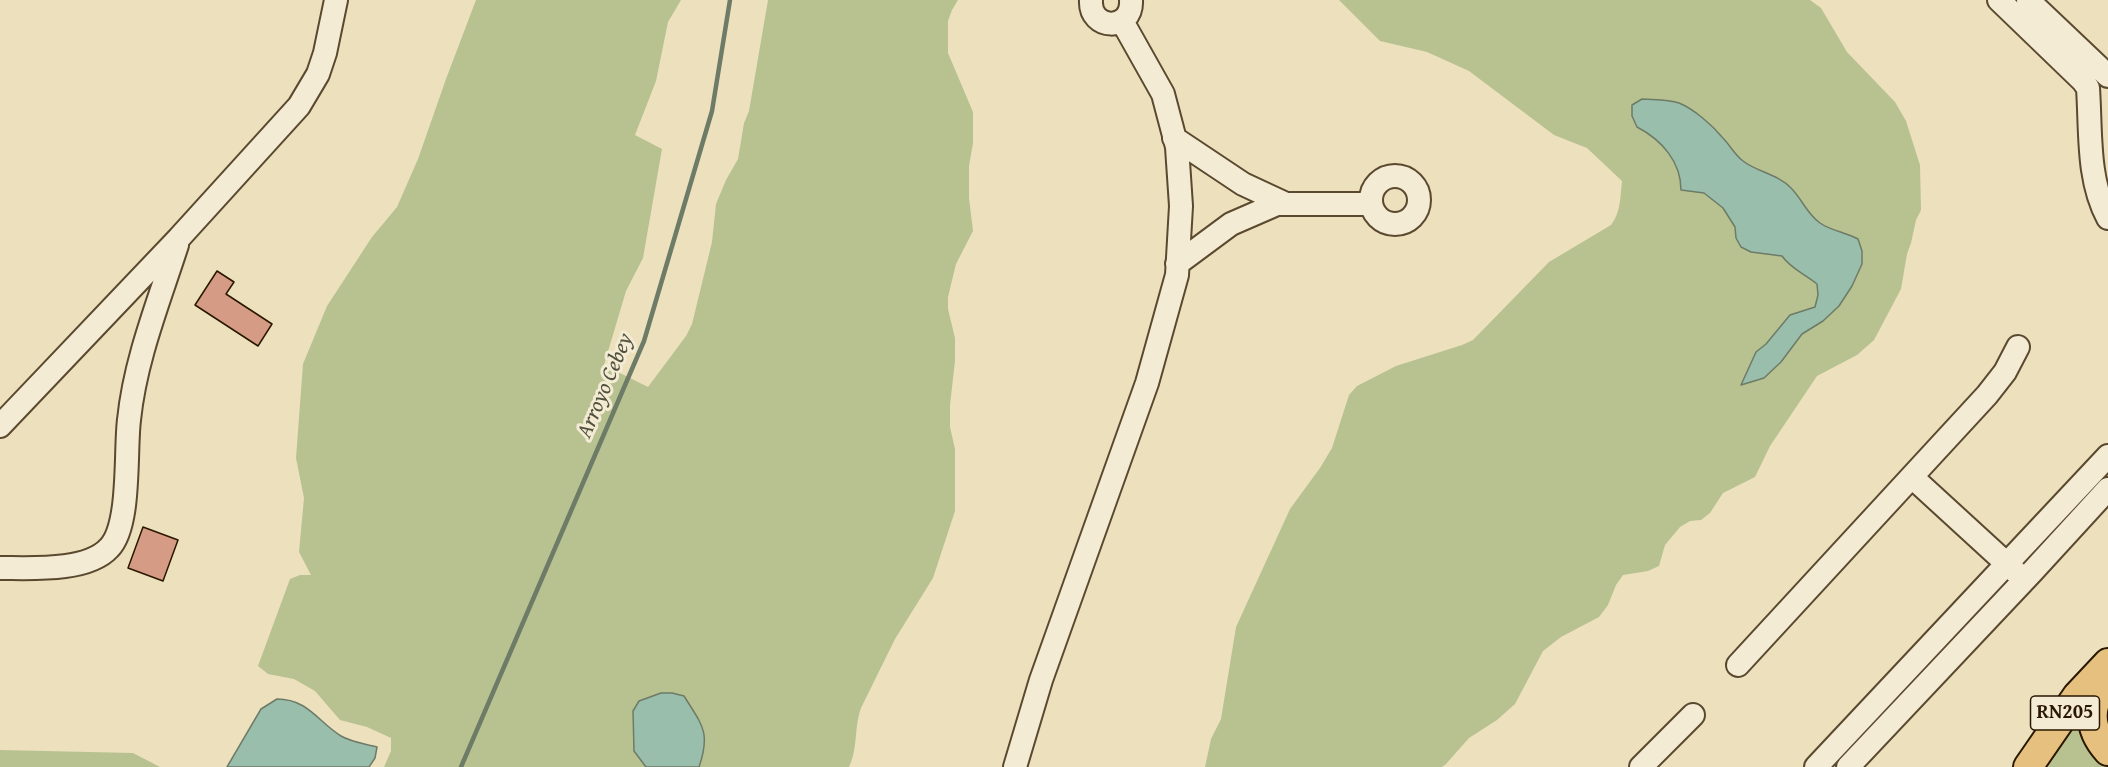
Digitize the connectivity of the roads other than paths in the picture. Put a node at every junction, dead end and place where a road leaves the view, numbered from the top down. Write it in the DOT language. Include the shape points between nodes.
graph roads {
  1 [pos="336,0"];
  2 [pos="1091,0"];
  3 [pos="1131,0"];
  4 [pos="1999,0"];
  5 [pos="2028,0"];
  6 [pos="1122,21"];
  7 [pos="2108,75"];
  8 [pos="2088,92"];
  9 [pos="1174,138"];
  10 [pos="1286,204"];
  11 [pos="1371,204"];
  12 [pos="2108,218"];
  13 [pos="179,238"];
  14 [pos="1178,264"];
  15 [pos="2018,347"];
  16 [pos="0,426"];
  17 [pos="2108,456"];
  18 [pos="1912,477"];
  19 [pos="2108,489"];
  20 [pos="2007,565"];
  21 [pos="0,568"];
  22 [pos="2025,580"];
  23 [pos="2108,663"];
  24 [pos="1738,665"];
  25 [pos="2108,681"];
  26 [pos="1693,715"];
  27 [pos="2108,751"];
  28 [pos="1015,767"];
  29 [pos="1641,767"];
  30 [pos="1816,767"];
  31 [pos="1848,767"];
  32 [pos="2028,767"];
  1 -- 13 [label="street" via="318,74 299,106"];
  2 -- 6 [label="street" via="1092,12 1102,22"];
  3 -- 6 [label="street" via="1131,11"];
  4 -- 8 [label="street" via="2083,81"];
  5 -- 7 [label="street"];
  6 -- 9 [label="street" via="1163,94"];
  7 -- 8 [label="street"];
  8 -- 12 [label="street" via="2094,183"];
  9 -- 10 [label="street" via="1243,184"];
  9 -- 14 [label="street" via="1181,206"];
  10 -- 11 [label="street"];
  10 -- 14 [label="street" via="1277,204 1231,224"];
  13 -- 16 [label="street"];
  13 -- 21 [label="street" via="146,340 129,418 118,535 94,559 55,568"];
  14 -- 28 [label="street" via="1147,383 1041,680"];
  15 -- 18 [label="street" via="1987,395"];
  17 -- 20 [label="street"];
  18 -- 20 [label="street"];
  18 -- 24 [label="street"];
  19 -- 22 [label="street"];
  20 -- 22 [label="street"];
  20 -- 30 [label="street"];
  22 -- 31 [label="street"];
  23 -- 32 [label="main road, RN205" via="2066,711"];
  25 -- 27 [label="main road, RN205" via="2094,701 2092,717"];
  26 -- 29 [label="street"];
}
